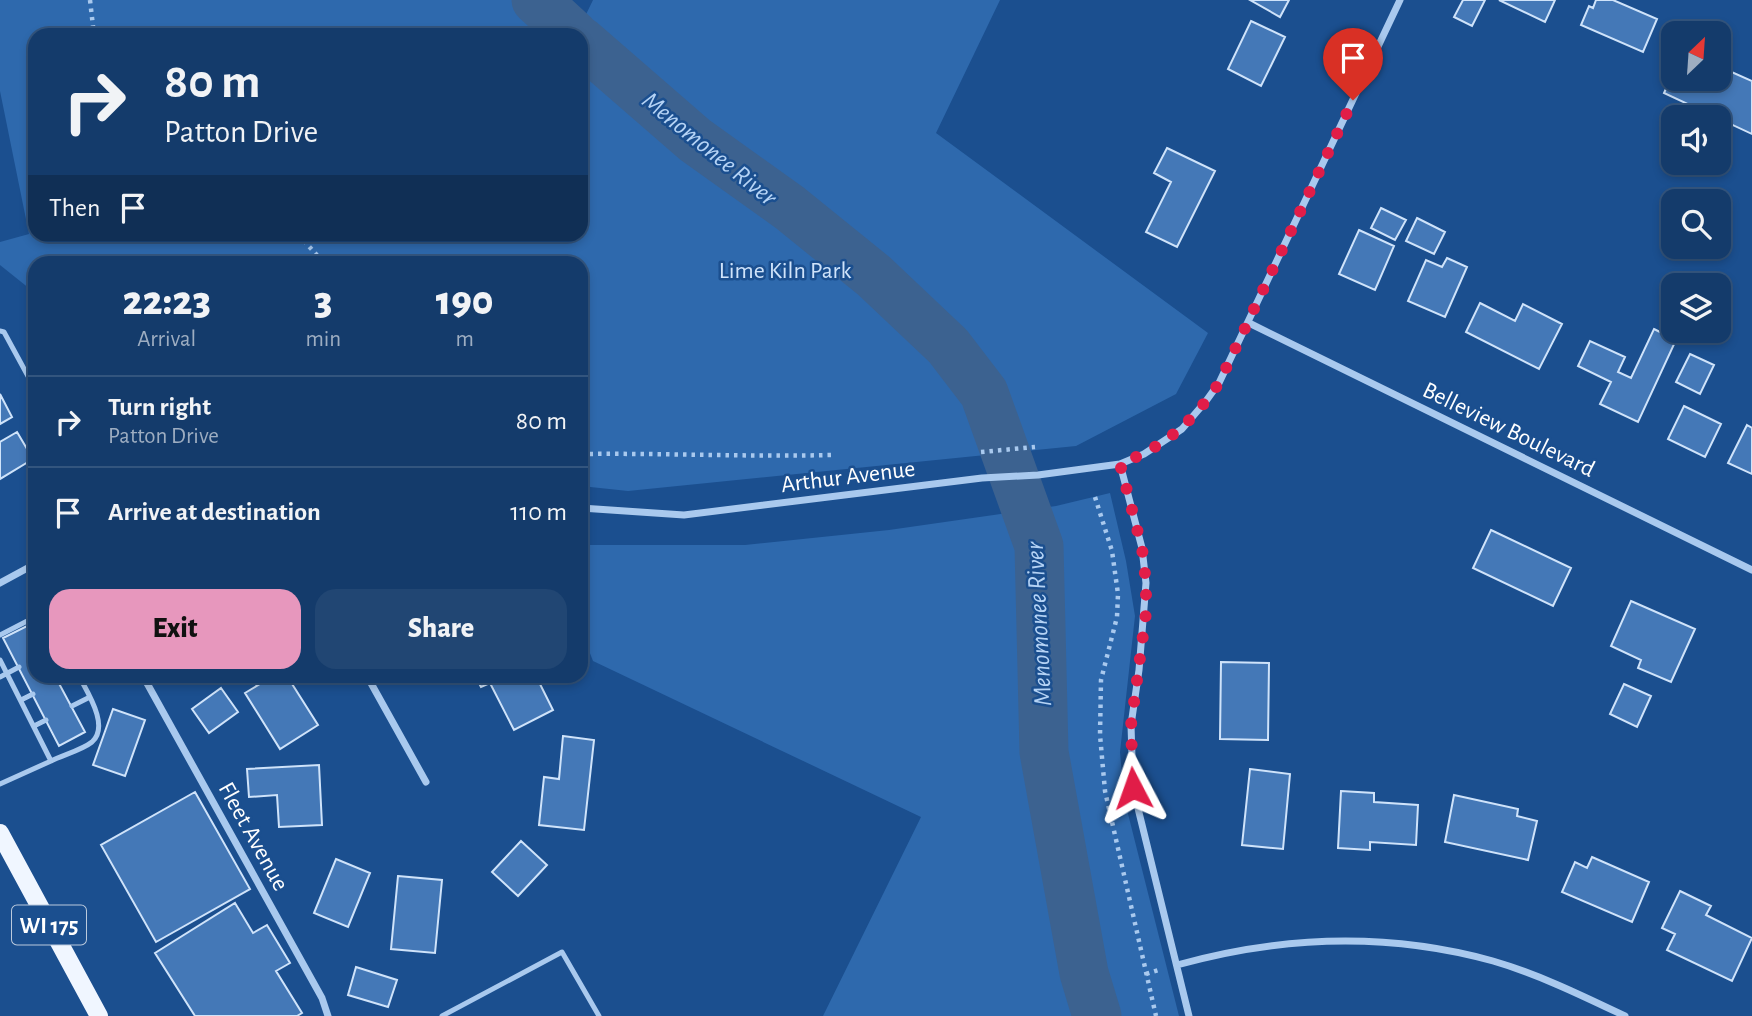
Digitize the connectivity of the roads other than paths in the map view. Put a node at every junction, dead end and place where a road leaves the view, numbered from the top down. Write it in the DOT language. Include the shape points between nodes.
graph roads {
  1 [pos="1400,0"];
  2 [pos="1248,323"];
  3 [pos="0,331"];
  4 [pos="28,375"];
  5 [pos="1120,464"];
  6 [pos="588,509"];
  7 [pos="28,568"];
  8 [pos="1752,570"];
  9 [pos="0,583"];
  10 [pos="28,621"];
  11 [pos="0,635"];
  12 [pos="0,660"];
  13 [pos="19,667"];
  14 [pos="7,674"];
  15 [pos="0,677"];
  16 [pos="83,683"];
  17 [pos="147,683"];
  18 [pos="371,683"];
  19 [pos="33,694"];
  20 [pos="90,697"];
  21 [pos="21,700"];
  22 [pos="72,706"];
  23 [pos="46,720"];
  24 [pos="34,726"];
  25 [pos="51,761"];
  26 [pos="426,782"];
  27 [pos="0,784"];
  28 [pos="0,833"];
  29 [pos="1177,965"];
  30 [pos="99,1016"];
  31 [pos="328,1016"];
  32 [pos="442,1016"];
  33 [pos="599,1016"];
  34 [pos="1189,1016"];
  35 [pos="1626,1016"];
  1 -- 2 [label="street, Arthur Avenue"];
  2 -- 5 [label="street, Arthur Avenue" via="1219,383 1181,429"];
  2 -- 8 [label="street, Belleview Boulevard"];
  3 -- 4 [label="lane"];
  5 -- 6 [label="street, Arthur Avenue" via="684,516"];
  5 -- 29 [label="street" via="1142,548 1146,583 1131,725 1133,788"];
  7 -- 9 [label="street"];
  10 -- 11 [label="lane"];
  12 -- 14 [label="lane"];
  13 -- 14 [label="lane"];
  14 -- 15 [label="lane"];
  14 -- 21 [label="lane"];
  16 -- 20 [label="lane"];
  17 -- 31 [label="street, Fleet Avenue"];
  18 -- 26 [label="street"];
  19 -- 21 [label="lane"];
  20 -- 22 [label="lane"];
  20 -- 25 [label="lane" via="100,718 92,741"];
  21 -- 24 [label="lane"];
  23 -- 24 [label="lane"];
  24 -- 25 [label="lane"];
  25 -- 27 [label="lane"];
  28 -- 30 [label="main road, WI 175"];
  29 -- 34 [label="street"];
  29 -- 35 [label="street" via="1281,944 1386,942 1495,962"];
  32 -- 33 [label="lane" via="562,952"];
}
